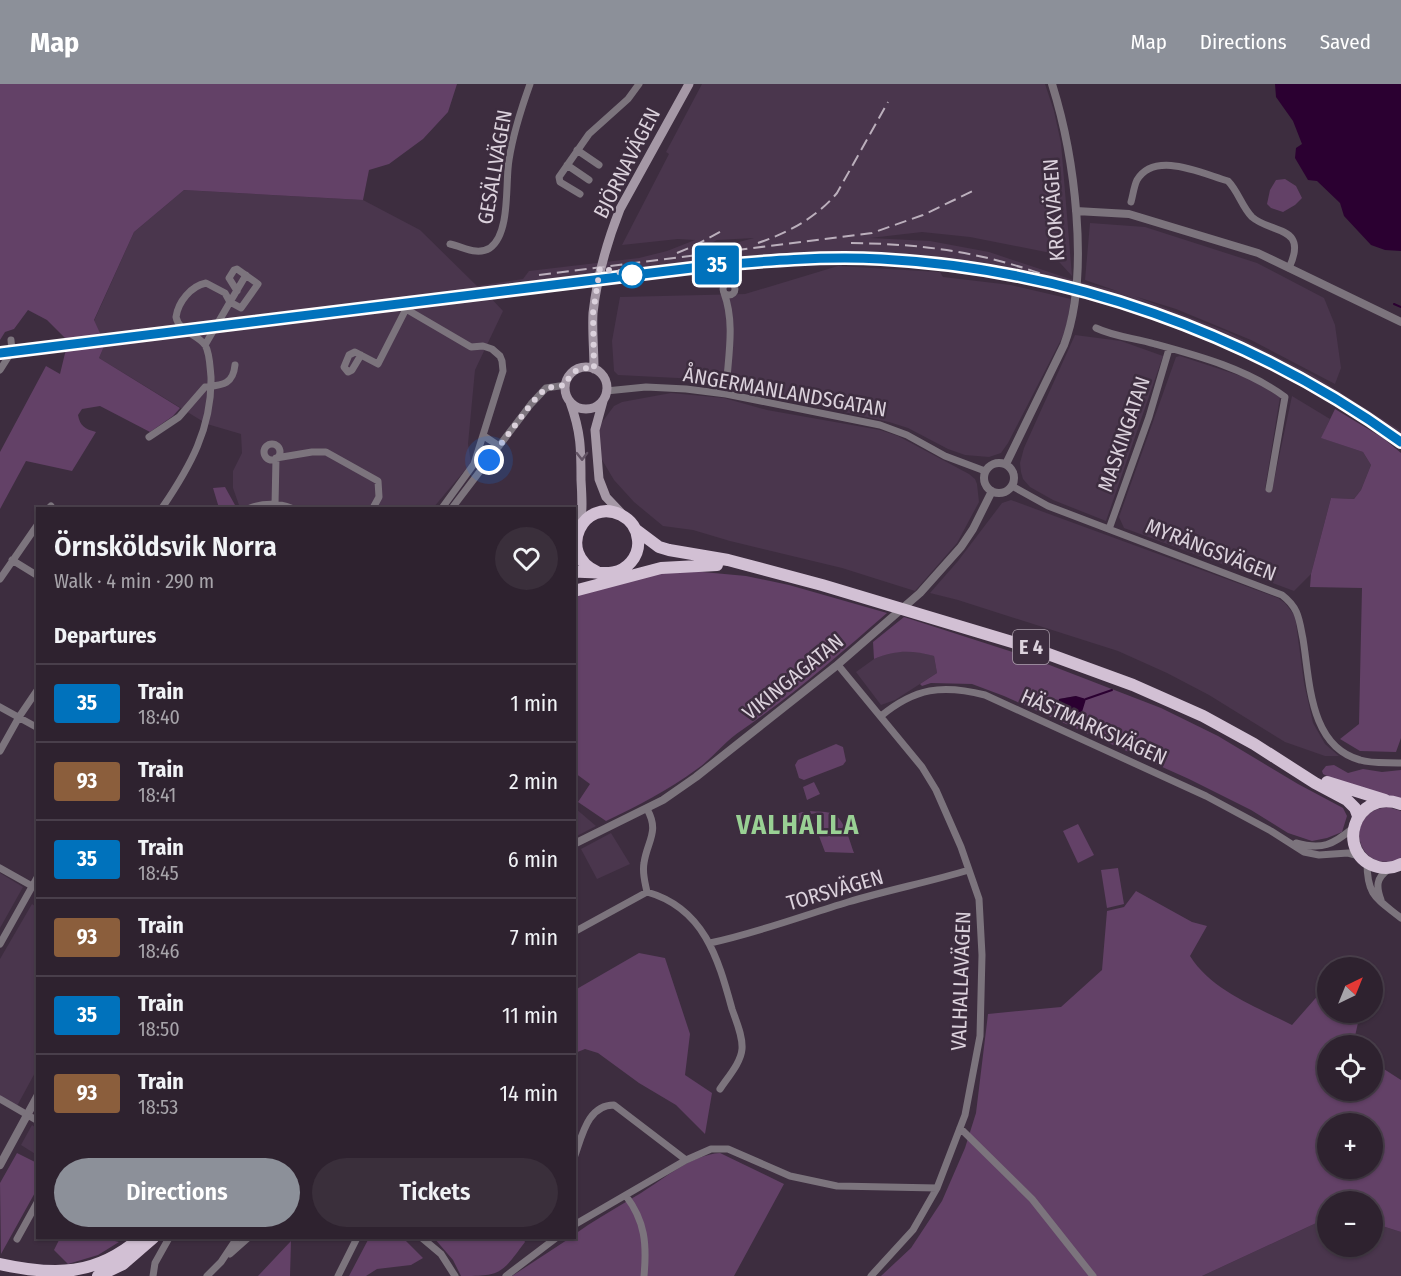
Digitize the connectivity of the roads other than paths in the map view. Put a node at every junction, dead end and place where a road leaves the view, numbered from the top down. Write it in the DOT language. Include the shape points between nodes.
graph roads {
  1 [pos="530,84"];
  2 [pos="639,84"];
  3 [pos="689,84"];
  4 [pos="1052,84"];
  5 [pos="577,150"];
  6 [pos="567,165"];
  7 [pos="599,165"];
  8 [pos="589,180"];
  9 [pos="580,194"];
  10 [pos="1131,202"];
  11 [pos="1076,211"];
  12 [pos="450,244"];
  13 [pos="1289,268"];
  14 [pos="246,275"];
  15 [pos="237,291"];
  16 [pos="726,296"];
  17 [pos="230,302"];
  18 [pos="1401,322"];
  19 [pos="1096,328"];
  20 [pos="11,340"];
  21 [pos="205,345"];
  22 [pos="1169,349"];
  23 [pos="361,355"];
  24 [pos="235,365"];
  25 [pos="594,369"];
  26 [pos="0,370"];
  27 [pos="566,385"];
  28 [pos="211,387"];
  29 [pos="726,394"];
  30 [pos="605,395"];
  31 [pos="569,400"];
  32 [pos="484,436"];
  33 [pos="149,437"];
  34 [pos="500,446"];
  35 [pos="1006,465"];
  36 [pos="985,471"];
  37 [pos="1012,486"];
  38 [pos="1269,489"];
  39 [pos="992,491"];
  40 [pos="163,507"];
  41 [pos="254,507"];
  42 [pos="272,507"];
  43 [pos="374,507"];
  44 [pos="443,507"];
  45 [pos="453,507"];
  46 [pos="622,515"];
  47 [pos="36,527"];
  48 [pos="635,529"];
  49 [pos="1109,529"];
  50 [pos="577,532"];
  51 [pos="12,560"];
  52 [pos="717,565"];
  53 [pos="748,567"];
  54 [pos="626,568"];
  55 [pos="576,572"];
  56 [pos="597,572"];
  57 [pos="36,575"];
  58 [pos="0,579"];
  59 [pos="576,590"];
  60 [pos="838,665"];
  61 [pos="36,692"];
  62 [pos="0,707"];
  63 [pos="880,716"];
  64 [pos="19,717"];
  65 [pos="36,727"];
  66 [pos="0,751"];
  67 [pos="1401,763"];
  68 [pos="1298,771"];
  69 [pos="1396,803"];
  70 [pos="647,809"];
  71 [pos="1358,816"];
  72 [pos="1353,828"];
  73 [pos="1289,841"];
  74 [pos="576,843"];
  75 [pos="1364,859"];
  76 [pos="1397,867"];
  77 [pos="0,868"];
  78 [pos="969,870"];
  79 [pos="35,885"];
  80 [pos="647,892"];
  81 [pos="1382,903"];
  82 [pos="1401,918"];
  83 [pos="576,931"];
  84 [pos="710,943"];
  85 [pos="0,944"];
  86 [pos="720,1089"];
  87 [pos="36,1099"];
  88 [pos="0,1100"];
  89 [pos="27,1115"];
  90 [pos="36,1120"];
  91 [pos="960,1128"];
  92 [pos="576,1153"];
  93 [pos="686,1160"];
  94 [pos="0,1166"];
  95 [pos="937,1188"];
  96 [pos="626,1196"];
  97 [pos="36,1205"];
  98 [pos="576,1224"];
  99 [pos="17,1239"];
  100 [pos="139,1239"];
  101 [pos="152,1239"];
  102 [pos="168,1239"];
  103 [pos="236,1239"];
  104 [pos="247,1239"];
  105 [pos="356,1239"];
  106 [pos="423,1239"];
  107 [pos="545,1239"];
  108 [pos="555,1239"];
  109 [pos="540,1251"];
  110 [pos="221,1262"];
  111 [pos="0,1264"];
  112 [pos="98,1276"];
  113 [pos="153,1276"];
  114 [pos="207,1276"];
  115 [pos="338,1276"];
  116 [pos="455,1276"];
  117 [pos="506,1276"];
  118 [pos="644,1276"];
  119 [pos="871,1276"];
  120 [pos="1093,1276"];
  1 -- 12 [label="street, GESÄLLVÄGEN" via="508,161 506,201 498,238 482,251"];
  2 -- 5 [label="street"];
  3 -- 25 [label="main road, BJÖRNAVÄGEN" via="620,209 605,249 593,313"];
  4 -- 11 [label="street, KROKVÄGEN" via="1066,140"];
  5 -- 6 [label="street"];
  5 -- 7 [label="street"];
  6 -- 8 [label="street"];
  6 -- 9 [label="street" via="559,180"];
  10 -- 13 [label="street" via="1136,182 1151,167 1171,165 1228,181 1249,214 1290,236 1295,251"];
  11 -- 13 [label="street" via="1115,212 1156,221 1240,246"];
  11 -- 35 [label="street, KROKVÄGEN" via="1077,273 1071,325"];
  13 -- 18 [label="street"];
  14 -- 15 [label="street"];
  14 -- 15 [label="street" via="237,269 231,273 230,280"];
  14 -- 17 [label="street" via="258,284 241,308"];
  15 -- 17 [label="street"];
  16 -- 29 [label="street" via="731,339"];
  17 -- 21 [label="street"];
  17 -- 21 [label="street" via="225,293 211,284 202,284 191,290 180,305 177,321"];
  19 -- 22 [label="street"];
  20 -- 26 [label="street" via="12,351"];
  21 -- 28 [label="street"];
  22 -- 38 [label="street" via="1231,368 1285,396"];
  22 -- 49 [label="street, MASKINGATAN"];
  23 -- 32 [label="street" via="378,364 406,309 471,347 492,349 500,356 503,371"];
  24 -- 28 [label="street" via="227,383"];
  25 -- 27 [label="main road" via="577,369"];
  25 -- 30 [label="main road" via="604,378"];
  27 -- 31 [label="main road"];
  27 -- 34 [label="street" via="543,391"];
  28 -- 33 [label="street" via="205,387 179,417"];
  28 -- 40 [label="street" via="203,435"];
  29 -- 30 [label="street, ÅNGERMANLANDSGATAN" via="659,387"];
  29 -- 36 [label="street, ÅNGERMANLANDSGATAN" via="894,429 945,456"];
  30 -- 31 [label="main road" via="596,406 586,409"];
  30 -- 46 [label="main road" via="595,430 599,479 606,497"];
  31 -- 50 [label="main road, one-way" via="582,448 583,507"];
  32 -- 34 [label="street"];
  32 -- 44 [label="street" via="474,464"];
  34 -- 45 [label="street"];
  35 -- 36 [label="street" via="995,463"];
  35 -- 37 [label="street" via="1013,474"];
  36 -- 39 [label="street" via="984,482"];
  37 -- 39 [label="street" via="1004,492"];
  37 -- 49 [label="street, MYRÄNGSVÄGEN" via="1040,502"];
  39 -- 60 [label="street, VIKINGAGATAN" via="961,547 921,593"];
  41 -- 42 [label="street"];
  42 -- 43 [label="street" via="276,458 320,451 378,481 380,497"];
  46 -- 48 [label="highway, E 4"];
  46 -- 50 [label="highway" via="599,512"];
  47 -- 51 [label="street"];
  48 -- 53 [label="highway, E 4" via="659,547"];
  48 -- 54 [label="highway" via="637,553"];
  49 -- 67 [label="street, MYRÄNGSVÄGEN" via="1268,589 1292,603 1299,619 1312,703 1329,739 1352,758"];
  50 -- 56 [label="highway" via="579,556"];
  51 -- 57 [label="street"];
  51 -- 58 [label="street"];
  52 -- 53 [label="highway, E 4"];
  52 -- 54 [label="highway, E 4" via="666,561"];
  52 -- 59 [label="highway" via="661,568"];
  53 -- 68 [label="highway, E 4" via="977,630 1082,665 1203,716"];
  54 -- 56 [label="highway, E 4" via="609,574"];
  55 -- 56 [label="highway, E 4"];
  60 -- 63 [label="street, VALHALLAVÄGEN"];
  60 -- 70 [label="street, VIKINGAGATAN" via="696,777"];
  61 -- 64 [label="street"];
  62 -- 64 [label="street"];
  63 -- 73 [label="street, HÄSTMARKSVÄGEN" via="917,693 951,688 985,695 1206,796"];
  63 -- 78 [label="street, VALHALLAVÄGEN" via="936,790"];
  64 -- 65 [label="street"];
  64 -- 66 [label="street"];
  68 -- 69 [label="highway, E 4"];
  68 -- 71 [label="highway, E 4" via="1347,800"];
  69 -- 71 [label="highway" via="1373,804"];
  70 -- 74 [label="street, VIKINGAGATAN"];
  70 -- 80 [label="street" via="653,829 644,865"];
  71 -- 72 [label="highway"];
  72 -- 73 [label="street, HÄSTMARKSVÄGEN" via="1323,847"];
  72 -- 75 [label="highway" via="1356,849"];
  73 -- 75 [label="street, HÄSTMARKSVÄGEN" via="1305,852 1348,853"];
  75 -- 76 [label="highway" via="1374,866"];
  75 -- 81 [label="street" via="1370,890"];
  76 -- 81 [label="street" via="1378,879"];
  77 -- 79 [label="street"];
  78 -- 84 [label="street, TORSVÄGEN"];
  78 -- 91 [label="street, VALHALLAVÄGEN" via="979,899 980,1036"];
  79 -- 85 [label="street"];
  80 -- 83 [label="street"];
  80 -- 84 [label="street" via="680,906"];
  81 -- 82 [label="street"];
  84 -- 86 [label="street" via="742,1043 739,1058"];
  87 -- 89 [label="street"];
  88 -- 89 [label="street"];
  89 -- 90 [label="street"];
  89 -- 94 [label="street"];
  91 -- 95 [label="street, VALHALLAVÄGEN"];
  91 -- 120 [label="street" via="1032,1199"];
  92 -- 93 [label="street" via="592,1114 604,1105 614,1105"];
  93 -- 95 [label="street" via="723,1148 790,1176 837,1186"];
  93 -- 96 [label="street"];
  95 -- 119 [label="street, VALHALLAVÄGEN" via="913,1230"];
  96 -- 98 [label="street"];
  96 -- 118 [label="street" via="643,1228"];
  97 -- 99 [label="street"];
  100 -- 111 [label="highway" via="106,1262 75,1272 38,1274"];
  101 -- 112 [label="highway" via="123,1264"];
  102 -- 113 [label="street" via="155,1263"];
  103 -- 110 [label="street"];
  104 -- 110 [label="street"];
  105 -- 115 [label="street"];
  106 -- 116 [label="street" via="446,1260"];
  107 -- 109 [label="street"];
  108 -- 109 [label="street"];
  109 -- 117 [label="street"];
  110 -- 114 [label="street"];
}
